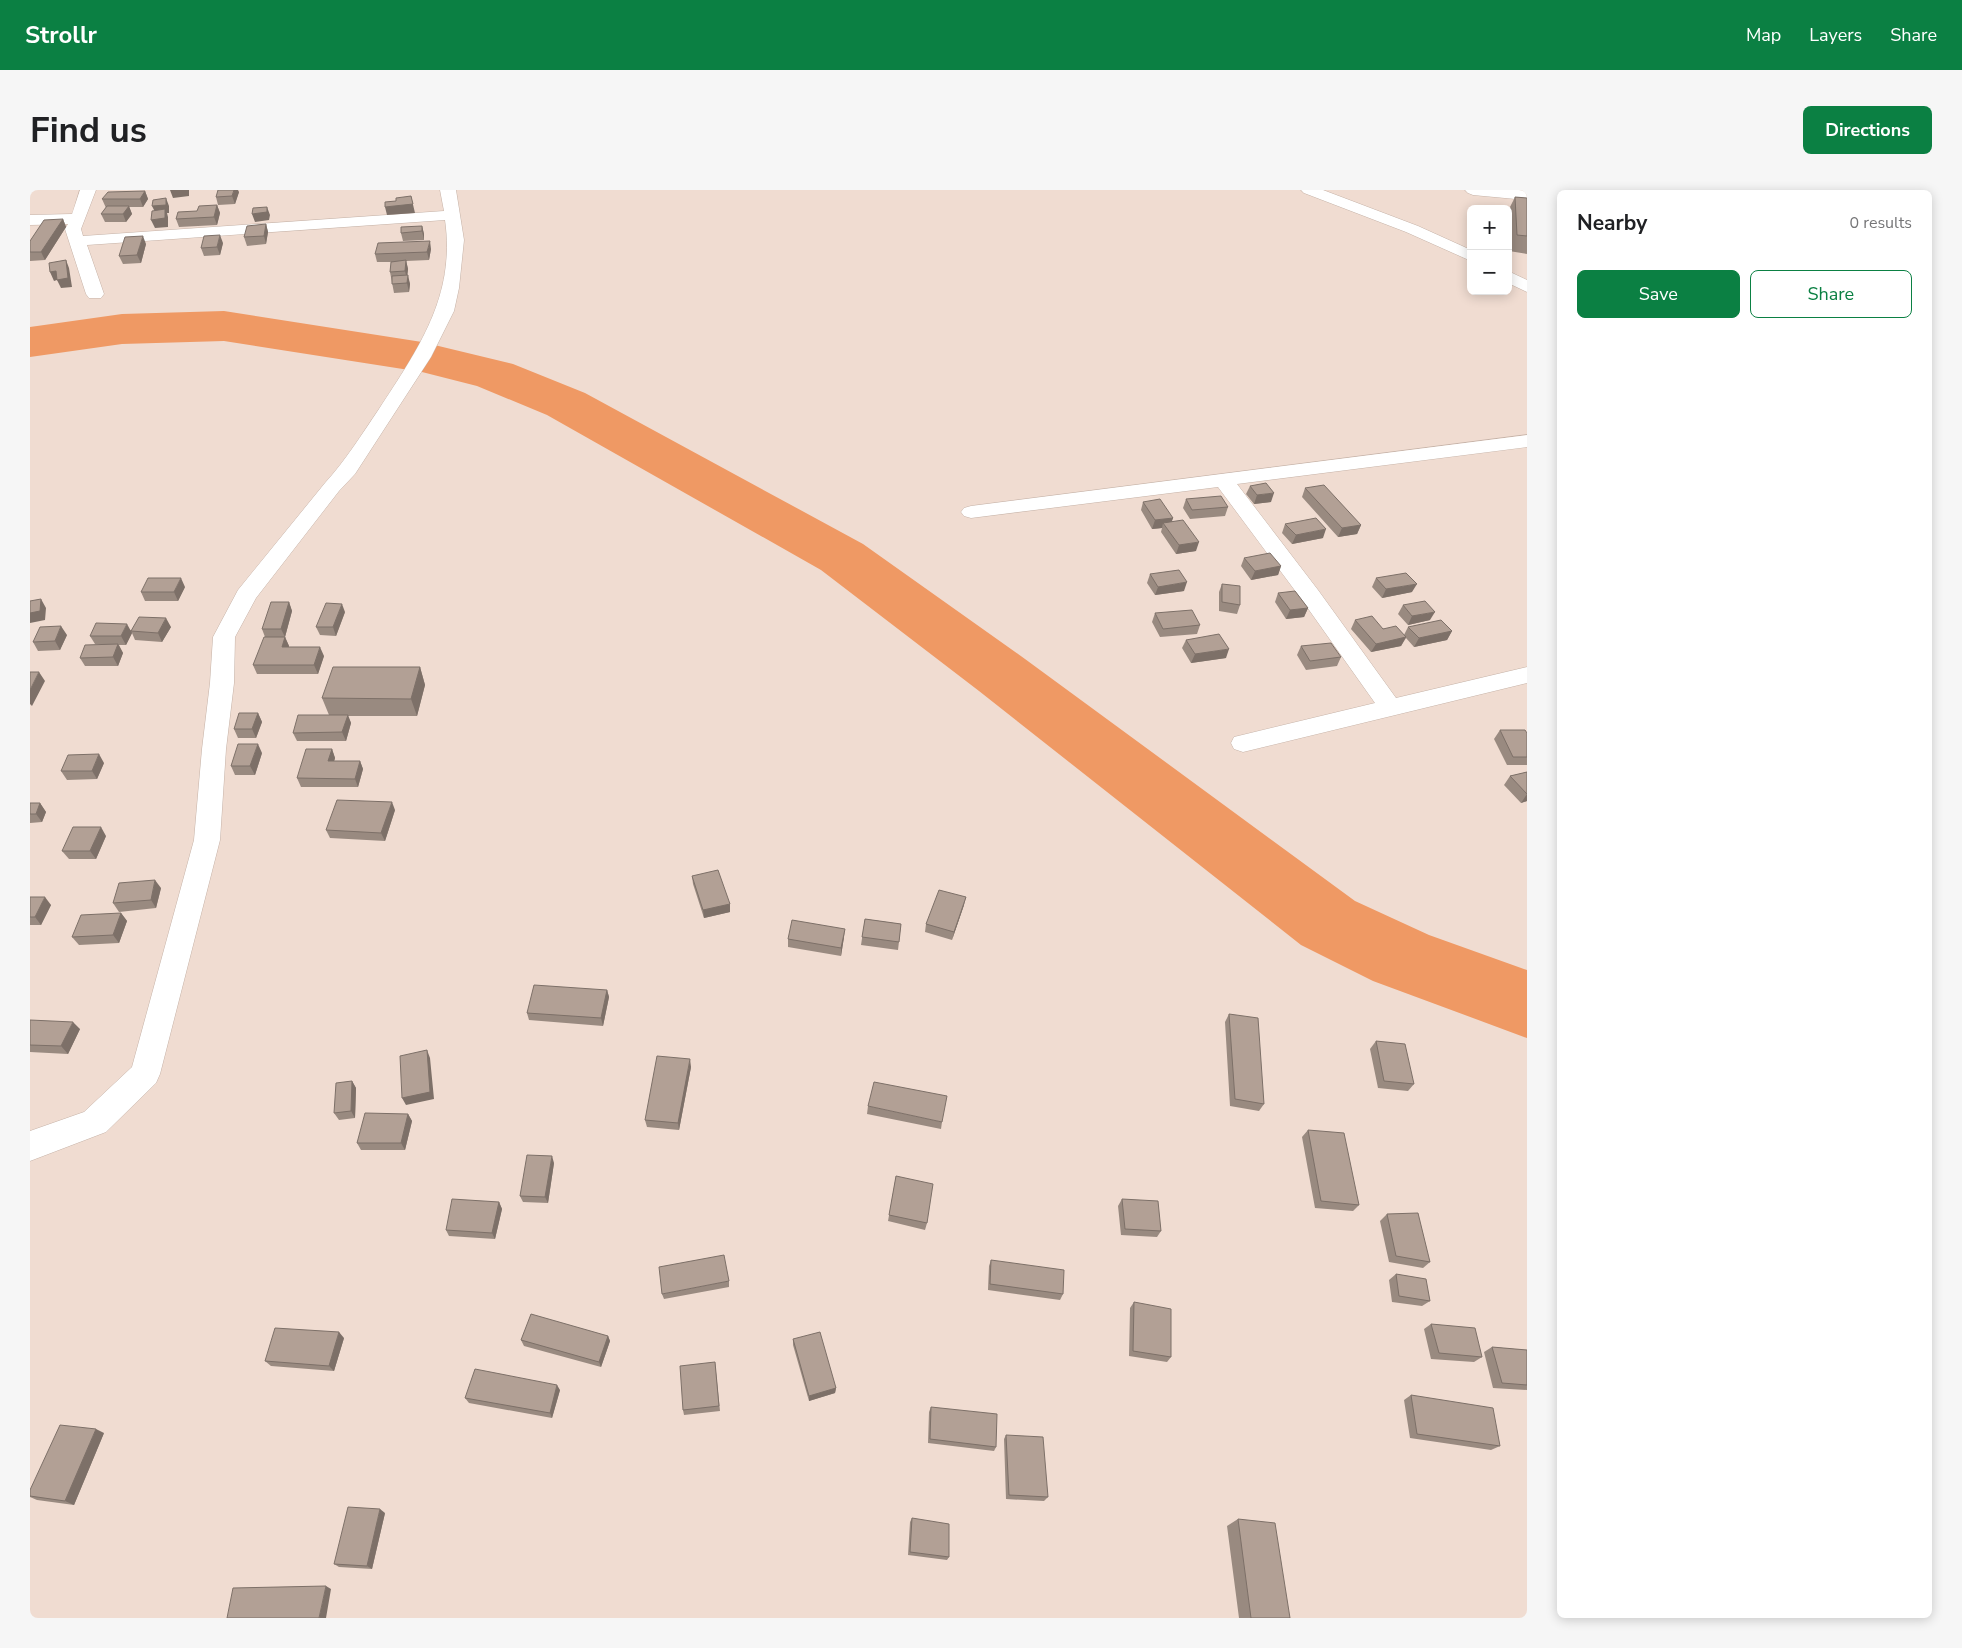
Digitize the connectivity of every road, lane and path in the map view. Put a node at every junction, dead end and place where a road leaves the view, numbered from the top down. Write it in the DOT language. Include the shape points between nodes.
graph roads {
  1 [pos="88,190"];
  2 [pos="448,190"];
  3 [pos="1309,190"];
  4 [pos="1472,190"];
  5 [pos="1527,195"];
  6 [pos="452,216"];
  7 [pos="78,219"];
  8 [pos="30,220"];
  9 [pos="78,241"];
  10 [pos="1467,254"];
  11 [pos="1512,278"];
  12 [pos="1527,287"];
  13 [pos="95,294"];
  14 [pos="1527,441"];
  15 [pos="1223,480"];
  16 [pos="971,512"];
  17 [pos="1527,675"];
  18 [pos="1391,708"];
  19 [pos="1243,744"];
  20 [pos="30,1146"];
  1 -- 7 [label="street"];
  2 -- 6 [label="street"];
  3 -- 10 [label="street"];
  4 -- 5 [label="street"];
  6 -- 9 [label="street"];
  6 -- 20 [label="street" via="456,240 452,288 445,311 422,357 348,470 246,595 224,637 207,840 145,1074 95,1122"];
  7 -- 8 [label="street"];
  7 -- 9 [label="street" via="73,229"];
  9 -- 13 [label="street"];
  11 -- 12 [label="street"];
  14 -- 15 [label="street"];
  15 -- 16 [label="street"];
  15 -- 18 [label="street"];
  17 -- 18 [label="street"];
  18 -- 19 [label="street"];
}
